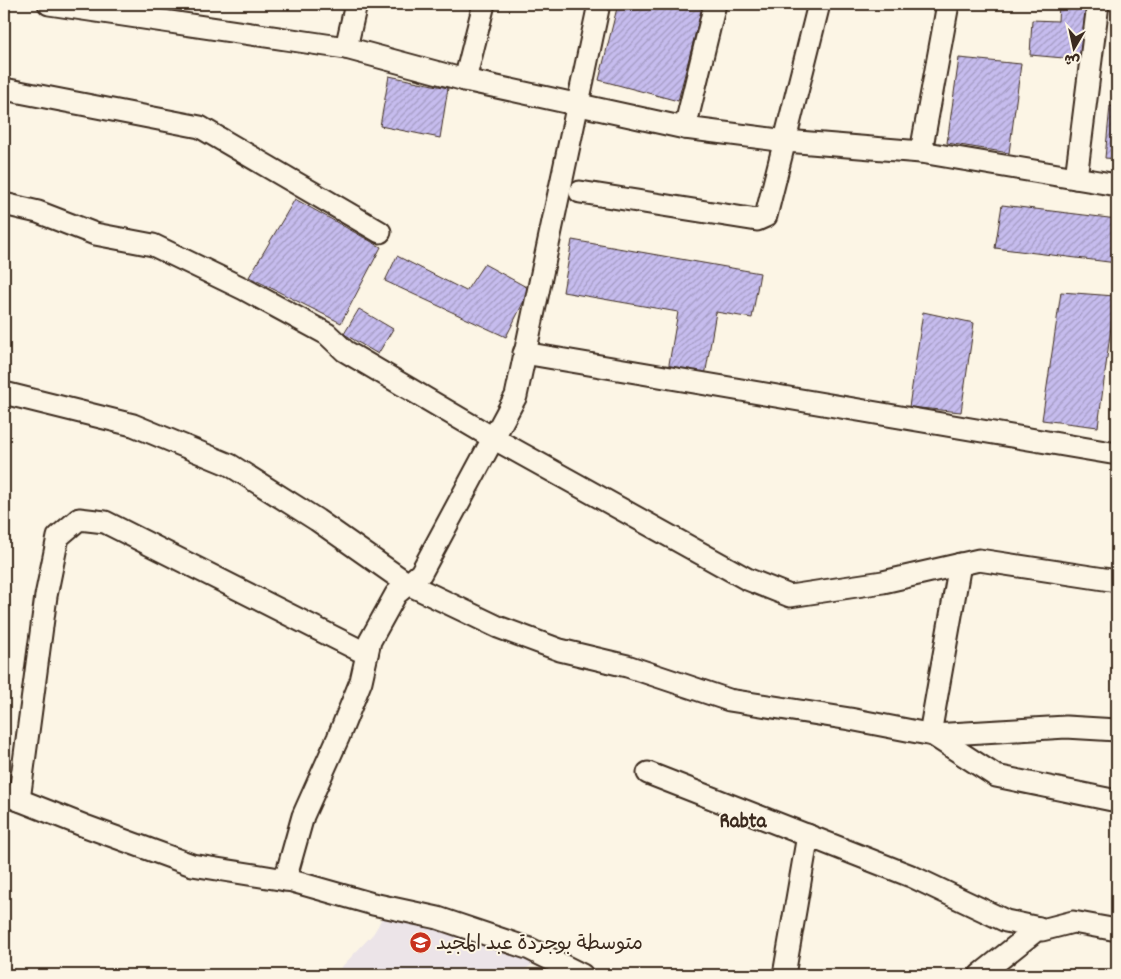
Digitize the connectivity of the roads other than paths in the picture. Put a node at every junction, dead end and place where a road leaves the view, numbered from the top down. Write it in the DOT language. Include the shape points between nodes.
graph roads {
  1 [pos="49,4"];
  2 [pos="356,4"];
  3 [pos="484,4"];
  4 [pos="600,4"];
  5 [pos="715,4"];
  6 [pos="819,4"];
  7 [pos="948,4"];
  8 [pos="1098,4"];
  9 [pos="346,48"];
  10 [pos="465,80"];
  11 [pos="4,89"];
  12 [pos="578,104"];
  13 [pos="685,128"];
  14 [pos="786,141"];
  15 [pos="921,152"];
  16 [pos="1076,178"];
  17 [pos="1117,185"];
  18 [pos="580,192"];
  19 [pos="4,204"];
  20 [pos="380,232"];
  21 [pos="524,353"];
  22 [pos="4,393"];
  23 [pos="493,438"];
  24 [pos="1117,454"];
  25 [pos="960,564"];
  26 [pos="1117,582"];
  27 [pos="408,584"];
  28 [pos="367,654"];
  29 [pos="1117,730"];
  30 [pos="931,734"];
  31 [pos="648,773"];
  32 [pos="12,797"];
  33 [pos="1117,801"];
  34 [pos="808,836"];
  35 [pos="285,880"];
  36 [pos="1038,928"];
  37 [pos="1117,930"];
  38 [pos="582,975"];
  39 [pos="784,975"];
  40 [pos="980,975"];
  1 -- 9 [label="street"];
  2 -- 9 [label="street"];
  3 -- 10 [label="street"];
  4 -- 12 [label="street"];
  5 -- 13 [label="street"];
  6 -- 14 [label="street"];
  7 -- 15 [label="street"];
  8 -- 16 [label="street"];
  9 -- 10 [label="street"];
  10 -- 12 [label="street"];
  11 -- 20 [label="street" via="200,127"];
  12 -- 13 [label="street"];
  12 -- 21 [label="street"];
  13 -- 14 [label="street"];
  14 -- 15 [label="street"];
  14 -- 18 [label="street" via="766,216 756,220"];
  15 -- 16 [label="street"];
  16 -- 17 [label="street"];
  19 -- 23 [label="street" via="38,212 95,234 153,245 327,334 345,351"];
  21 -- 23 [label="street" via="516,396"];
  21 -- 24 [label="street"];
  22 -- 27 [label="street" via="133,425 230,465 317,520"];
  23 -- 25 [label="street" via="747,579 790,596 883,582"];
  23 -- 27 [label="street" via="421,573"];
  25 -- 26 [label="street" via="979,560"];
  25 -- 30 [label="street"];
  27 -- 28 [label="street" via="396,594 370,641"];
  27 -- 30 [label="street" via="498,627 560,650 627,666 729,700"];
  28 -- 32 [label="street" via="105,522 79,519 58,537"];
  28 -- 35 [label="street" via="361,681 345,722 303,816"];
  29 -- 30 [label="street" via="1066,726"];
  30 -- 33 [label="street" via="996,776"];
  31 -- 34 [label="street"];
  32 -- 35 [label="street" via="192,865"];
  34 -- 36 [label="street" via="911,876 1006,921"];
  34 -- 39 [label="street"];
  35 -- 38 [label="street" via="438,918 530,949"];
  36 -- 37 [label="street" via="1042,930 1073,922"];
  36 -- 40 [label="street"];
}
